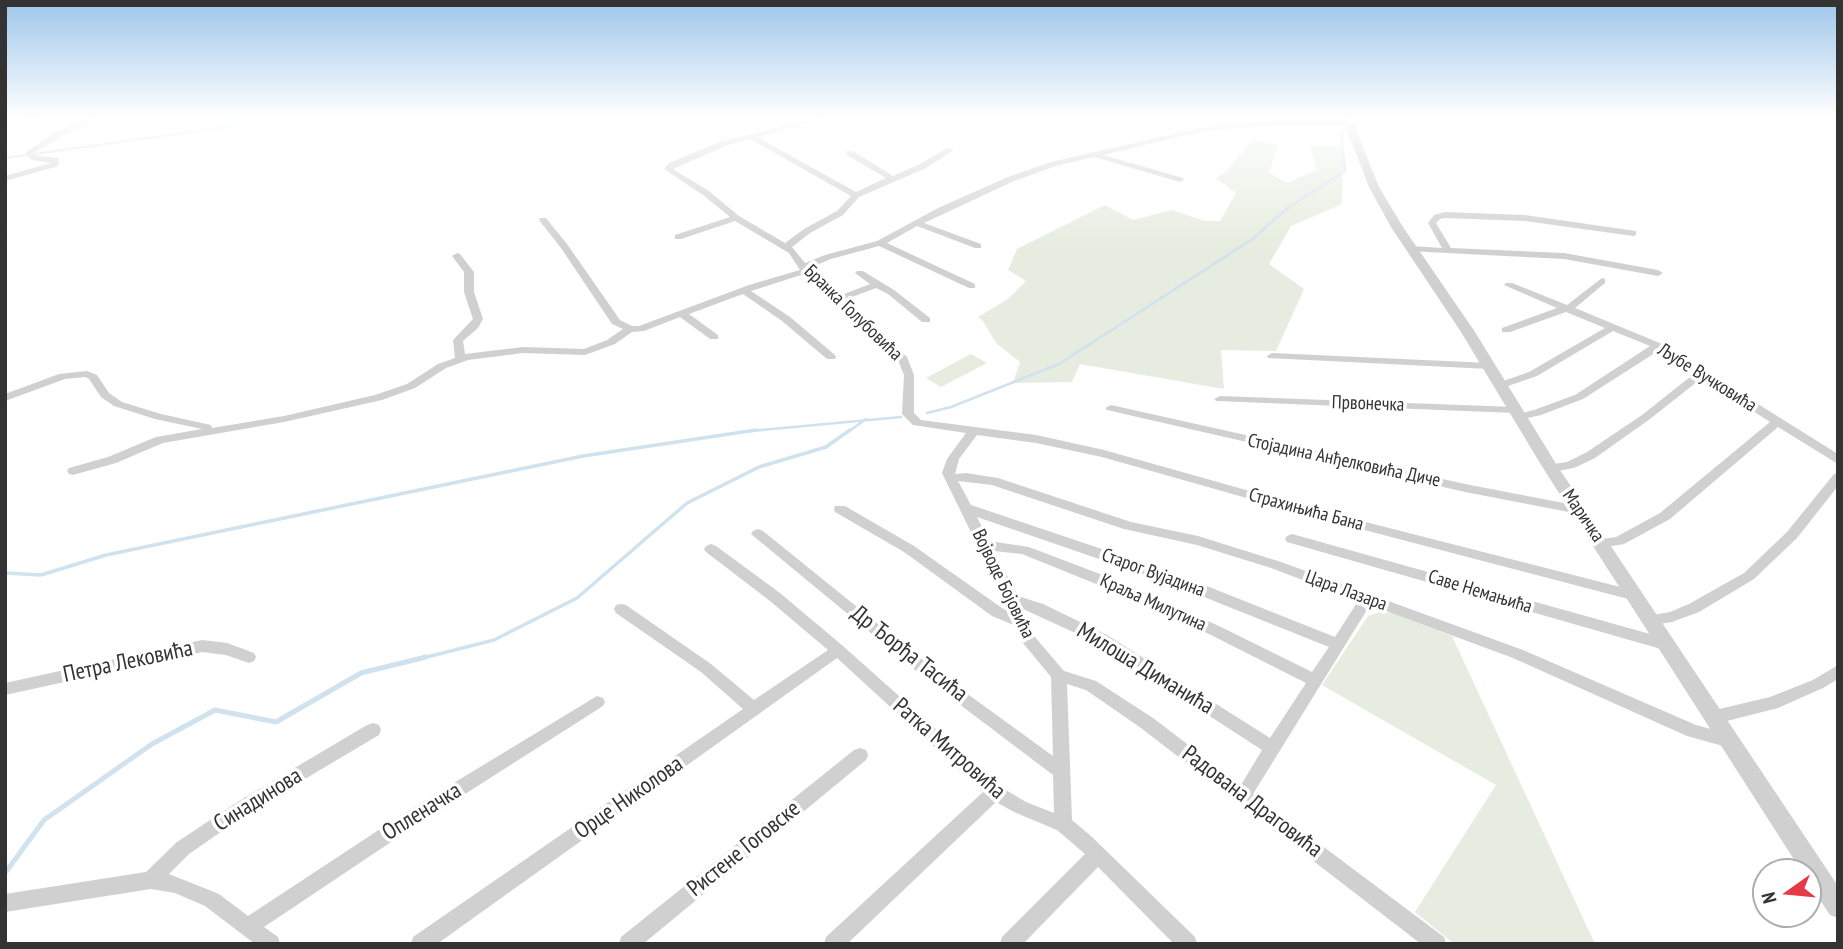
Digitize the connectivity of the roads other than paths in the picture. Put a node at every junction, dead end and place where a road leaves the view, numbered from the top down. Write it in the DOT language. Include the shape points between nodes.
graph roads {
  1 [pos="57,161"];
  2 [pos="684,161"];
  3 [pos="795,161"];
  4 [pos="865,161"];
  5 [pos="931,161"];
  6 [pos="1072,161"];
  7 [pos="1116,161"];
  8 [pos="1364,161"];
  9 [pos="5,179"];
  10 [pos="892,179"];
  11 [pos="1180,180"];
  12 [pos="856,195"];
  13 [pos="736,218"];
  14 [pos="543,220"];
  15 [pos="919,224"];
  16 [pos="1633,233"];
  17 [pos="678,237"];
  18 [pos="880,243"];
  19 [pos="978,246"];
  20 [pos="786,247"];
  21 [pos="1411,249"];
  22 [pos="1447,249"];
  23 [pos="457,256"];
  24 [pos="805,269"];
  25 [pos="859,273"];
  26 [pos="1658,273"];
  27 [pos="1602,281"];
  28 [pos="877,285"];
  29 [pos="1509,285"];
  30 [pos="972,286"];
  31 [pos="744,290"];
  32 [pos="839,299"];
  33 [pos="1567,309"];
  34 [pos="681,313"];
  35 [pos="926,320"];
  36 [pos="1614,327"];
  37 [pos="630,330"];
  38 [pos="1506,330"];
  39 [pos="714,337"];
  40 [pos="1658,346"];
  41 [pos="1272,356"];
  42 [pos="831,357"];
  43 [pos="460,358"];
  44 [pos="1489,366"];
  45 [pos="1706,375"];
  46 [pos="1501,385"];
  47 [pos="5,398"];
  48 [pos="1220,399"];
  49 [pos="1111,408"];
  50 [pos="1517,413"];
  51 [pos="1777,422"];
  52 [pos="213,430"];
  53 [pos="974,430"];
  54 [pos="1838,460"];
  55 [pos="1551,468"];
  56 [pos="73,471"];
  57 [pos="1838,477"];
  58 [pos="950,478"];
  59 [pos="965,508"];
  60 [pos="840,509"];
  61 [pos="1579,510"];
  62 [pos="758,534"];
  63 [pos="1292,538"];
  64 [pos="1601,543"];
  65 [pos="986,545"];
  66 [pos="710,549"];
  67 [pos="1636,596"];
  68 [pos="1367,598"];
  69 [pos="1013,600"];
  70 [pos="621,609"];
  71 [pos="1653,620"];
  72 [pos="1021,622"];
  73 [pos="1339,645"];
  74 [pos="1668,645"];
  75 [pos="838,650"];
  76 [pos="249,657"];
  77 [pos="1838,671"];
  78 [pos="1059,675"];
  79 [pos="1314,680"];
  80 [pos="5,689"];
  81 [pos="597,702"];
  82 [pos="755,710"];
  83 [pos="1715,717"];
  84 [pos="373,730"];
  85 [pos="1730,741"];
  86 [pos="1272,748"];
  87 [pos="860,755"];
  88 [pos="1062,772"];
  89 [pos="995,792"];
  90 [pos="1244,794"];
  91 [pos="1063,824"];
  92 [pos="1097,855"];
  93 [pos="151,880"];
  94 [pos="5,904"];
  95 [pos="1838,907"];
  96 [pos="249,926"];
  97 [pos="271,944"];
  98 [pos="420,944"];
  99 [pos="628,944"];
  100 [pos="834,944"];
  101 [pos="1009,944"];
  102 [pos="1188,944"];
  103 [pos="1437,944"];
  1 -- 9 [label="street"];
  2 -- 13 [label="street, Бранка Голубовића" via="668,168"];
  3 -- 12 [label="street"];
  4 -- 10 [label="street"];
  5 -- 10 [label="street"];
  6 -- 15 [label="street" via="1019,176"];
  7 -- 11 [label="street"];
  8 -- 21 [label="street, Маричка"];
  10 -- 12 [label="street"];
  12 -- 20 [label="street" via="840,213"];
  13 -- 17 [label="street"];
  13 -- 20 [label="street, Бранка Голубовића"];
  14 -- 37 [label="street" via="616,322"];
  15 -- 18 [label="street"];
  15 -- 19 [label="street"];
  16 -- 22 [label="street" via="1547,220 1445,215 1432,223"];
  18 -- 24 [label="street" via="828,257"];
  18 -- 30 [label="street"];
  20 -- 24 [label="street, Бранка Голубовића"];
  21 -- 22 [label="street"];
  21 -- 44 [label="street, Маричка"];
  22 -- 26 [label="street" via="1564,256"];
  23 -- 43 [label="street" via="469,272 469,292 478,319 458,340"];
  24 -- 31 [label="street"];
  24 -- 32 [label="street, Бранка Голубовића"];
  25 -- 28 [label="street"];
  27 -- 33 [label="street"];
  28 -- 32 [label="street"];
  28 -- 35 [label="street"];
  29 -- 33 [label="street, Љубе Вучковића"];
  31 -- 34 [label="street"];
  31 -- 42 [label="street"];
  32 -- 53 [label="street, Бранка Голубовића" via="902,357 909,375 906,408 912,419 924,425"];
  33 -- 36 [label="street, Љубе Вучковића"];
  33 -- 38 [label="street"];
  34 -- 37 [label="street"];
  34 -- 39 [label="street"];
  36 -- 40 [label="street, Љубе Вучковића"];
  36 -- 46 [label="street" via="1533,374"];
  37 -- 43 [label="street" via="585,352 514,350"];
  40 -- 45 [label="street, Љубе Вучковића"];
  40 -- 50 [label="street, Првонечка" via="1579,397"];
  41 -- 44 [label="street"];
  43 -- 52 [label="street" via="411,387 360,404"];
  44 -- 46 [label="street, Маричка"];
  45 -- 51 [label="street, Љубе Вучковића"];
  45 -- 55 [label="street" via="1694,379 1591,456"];
  46 -- 50 [label="street, Маричка"];
  47 -- 52 [label="street" via="63,376 87,374 118,404"];
  48 -- 50 [label="street, Првонечка"];
  49 -- 61 [label="street, Стојадина Анђелковића Диче"];
  50 -- 55 [label="street, Маричка"];
  51 -- 54 [label="street, Љубе Вучковића"];
  51 -- 64 [label="street" via="1665,516 1619,541"];
  52 -- 56 [label="street" via="151,442"];
  53 -- 58 [label="street" via="949,467"];
  53 -- 67 [label="street, Страхињића Бана" via="1104,454"];
  55 -- 61 [label="street, Маричка"];
  57 -- 71 [label="street" via="1792,535 1749,576 1694,608"];
  58 -- 59 [label="street, Војводе Бојовића"];
  58 -- 68 [label="street, Цара Лазара" via="994,481 1129,526 1238,553"];
  59 -- 65 [label="street, Војводе Бојовића"];
  59 -- 73 [label="street, Старог Вујадина" via="1174,579"];
  60 -- 72 [label="street" via="909,550 997,612"];
  61 -- 64 [label="street, Маричка"];
  62 -- 88 [label="street, Др Ђорђа Тасића" via="935,678"];
  63 -- 74 [label="street, Саве Немањића"];
  64 -- 67 [label="street, Маричка"];
  65 -- 69 [label="street, Војводе Бојовића"];
  65 -- 79 [label="street, Краља Милутина" via="1024,550 1116,586"];
  66 -- 75 [label="street, Ратка Митровића"];
  67 -- 71 [label="street, Маричка"];
  68 -- 73 [label="street"];
  68 -- 85 [label="street, Цара Лазара" via="1518,654 1693,732"];
  69 -- 72 [label="street, Војводе Бојовића"];
  69 -- 86 [label="street, Милоша Диманића" via="1119,649"];
  70 -- 82 [label="street" via="706,668"];
  71 -- 74 [label="street, Маричка"];
  72 -- 78 [label="street, Војводе Бојовића" via="1028,639"];
  73 -- 79 [label="street"];
  74 -- 83 [label="street, Маричка"];
  75 -- 82 [label="street, Орце Николова"];
  75 -- 89 [label="street, Ратка Митровића"];
  76 -- 80 [label="street, Петра Лековића" via="202,646"];
  77 -- 83 [label="street" via="1772,703"];
  78 -- 88 [label="street"];
  78 -- 90 [label="street, Радована Драговића" via="1091,685"];
  79 -- 86 [label="street"];
  81 -- 96 [label="street, Опленачка"];
  82 -- 98 [label="street, Орце Николова"];
  83 -- 85 [label="street, Маричка"];
  84 -- 93 [label="street, Синадинова" via="245,806 169,859"];
  85 -- 95 [label="street, Маричка"];
  86 -- 90 [label="street"];
  87 -- 99 [label="street, Ристене Гоговске"];
  88 -- 91 [label="street"];
  89 -- 91 [label="street, Ратка Митровића"];
  89 -- 100 [label="street"];
  90 -- 103 [label="street, Радована Драговића"];
  91 -- 92 [label="street, Ратка Митровића"];
  92 -- 101 [label="street"];
  92 -- 102 [label="street, Ратка Митровића"];
  93 -- 94 [label="street"];
  93 -- 96 [label="street" via="190,888"];
  96 -- 97 [label="street"];
}
